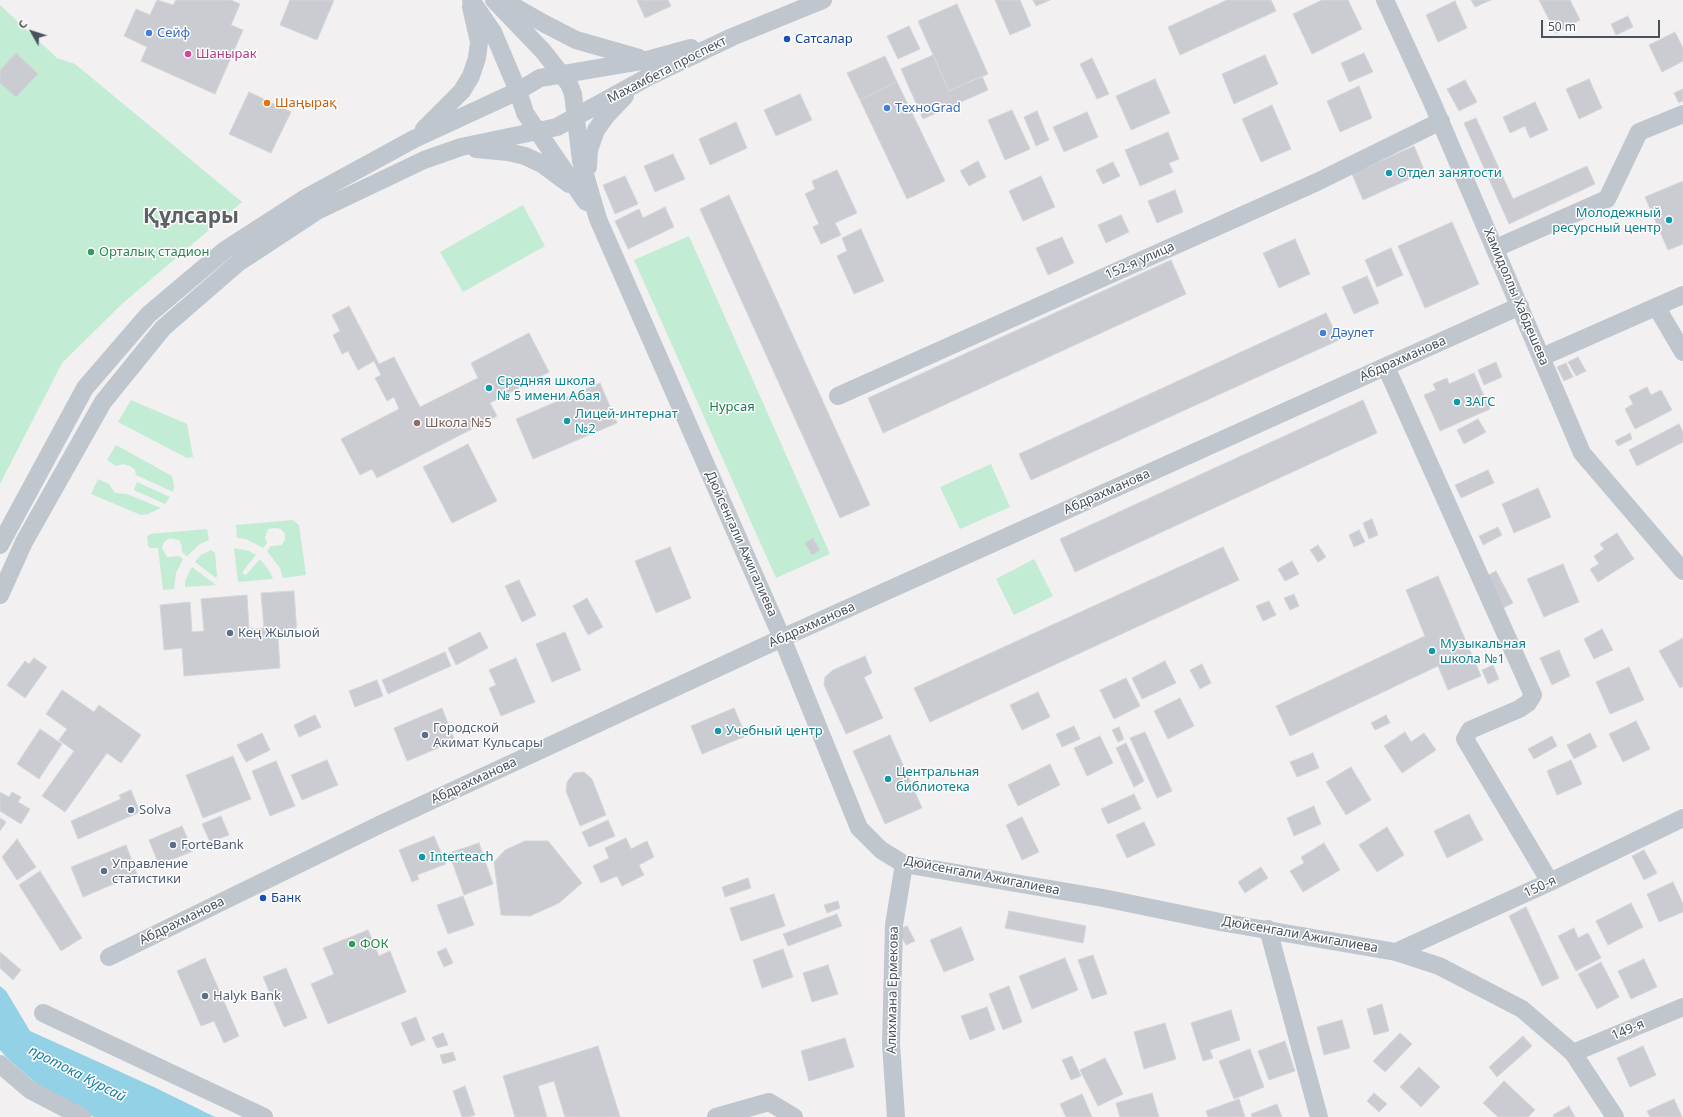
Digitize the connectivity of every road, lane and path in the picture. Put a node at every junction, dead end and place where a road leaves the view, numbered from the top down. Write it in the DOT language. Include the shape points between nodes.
graph roads {
  1 [pos="471,0"];
  2 [pos="494,0"];
  3 [pos="503,0"];
  4 [pos="823,0"];
  5 [pos="1385,0"];
  6 [pos="649,68"];
  7 [pos="562,73"];
  8 [pos="518,91"];
  9 [pos="1683,114"];
  10 [pos="576,116"];
  11 [pos="1441,121"];
  12 [pos="537,132"];
  13 [pos="414,139"];
  14 [pos="461,147"];
  15 [pos="583,190"];
  16 [pos="1496,248"];
  17 [pos="1683,295"];
  18 [pos="1520,306"];
  19 [pos="1657,308"];
  20 [pos="1683,352"];
  21 [pos="1542,357"];
  22 [pos="1386,367"];
  23 [pos="838,396"];
  24 [pos="0,545"];
  25 [pos="1683,570"];
  26 [pos="0,595"];
  27 [pos="782,638"];
  28 [pos="1683,818"];
  29 [pos="904,864"];
  30 [pos="1550,882"];
  31 [pos="1268,929"];
  32 [pos="1396,952"];
  33 [pos="109,956"];
  34 [pos="1683,1007"];
  35 [pos="42,1012"];
  36 [pos="1573,1053"];
  37 [pos="0,1064"];
  38 [pos="82,1117"];
  39 [pos="264,1117"];
  40 [pos="716,1117"];
  41 [pos="794,1117"];
  42 [pos="896,1117"];
  43 [pos="1319,1117"];
  44 [pos="1614,1117"];
  1 -- 8 [label="street" via="493,32"];
  1 -- 13 [label="street" via="479,42 471,76 462,91"];
  2 -- 7 [label="street" via="521,25"];
  3 -- 6 [label="street" via="576,40"];
  4 -- 6 [label="street, Махамбета проспект"];
  5 -- 11 [label="street, Хамидоллы Хабдешева"];
  6 -- 7 [label="street, Махамбета проспект"];
  6 -- 10 [label="street, Махамбета проспект"];
  6 -- 15 [label="street" via="596,130 589,150"];
  7 -- 8 [label="street" via="540,78"];
  7 -- 10 [label="street" via="573,94"];
  8 -- 12 [label="street" via="525,113"];
  8 -- 13 [label="street"];
  9 -- 16 [label="street" via="1639,132 1607,199"];
  10 -- 12 [label="street" via="557,127"];
  10 -- 15 [label="street, Дюйсенгали Ажигалиева"];
  11 -- 16 [label="street, Хамидоллы Хабдешева"];
  11 -- 23 [label="street, 152-я улица" via="1317,182"];
  12 -- 14 [label="street"];
  12 -- 15 [label="street, Дюйсенгали Ажигалиева"];
  13 -- 24 [label="street" via="304,199 225,250 148,314 85,388"];
  14 -- 15 [label="street" via="525,156"];
  14 -- 26 [label="street" via="424,160 316,211 238,263 163,328 103,402 24,542"];
  15 -- 27 [label="street, Дюйсенгали Ажигалиева"];
  16 -- 18 [label="street, Хамидоллы Хабдешева"];
  17 -- 19 [label="street"];
  18 -- 21 [label="street, Хамидоллы Хабдешева"];
  18 -- 22 [label="street, Абдрахманова"];
  19 -- 20 [label="street"];
  19 -- 21 [label="street"];
  21 -- 25 [label="street, Хамидоллы Хабдешева" via="1582,453"];
  22 -- 27 [label="street, Абдрахманова"];
  22 -- 30 [label="street" via="1534,695 1519,709 1470,730 1465,739"];
  27 -- 29 [label="street, Дюйсенгали Ажигалиева" via="860,828 881,850"];
  27 -- 33 [label="street, Абдрахманова" via="381,824"];
  28 -- 30 [label="street, 150-я"];
  29 -- 31 [label="street, Дюйсенгали Ажигалиева"];
  29 -- 42 [label="street, Алихмана Ермекова" via="894,924 891,1044"];
  30 -- 32 [label="street, 150-я"];
  31 -- 32 [label="street, Дюйсенгали Ажигалиева"];
  31 -- 43 [label="street"];
  32 -- 36 [label="street, Дюйсенгали Ажигалиева" via="1439,966 1522,1009"];
  34 -- 36 [label="street, 149-я"];
  35 -- 39 [label="street"];
  36 -- 44 [label="street, Дюйсенгали Ажигалиева"];
  37 -- 38 [label="street" via="30,1090"];
  40 -- 41 [label="street" via="769,1102"];
}
